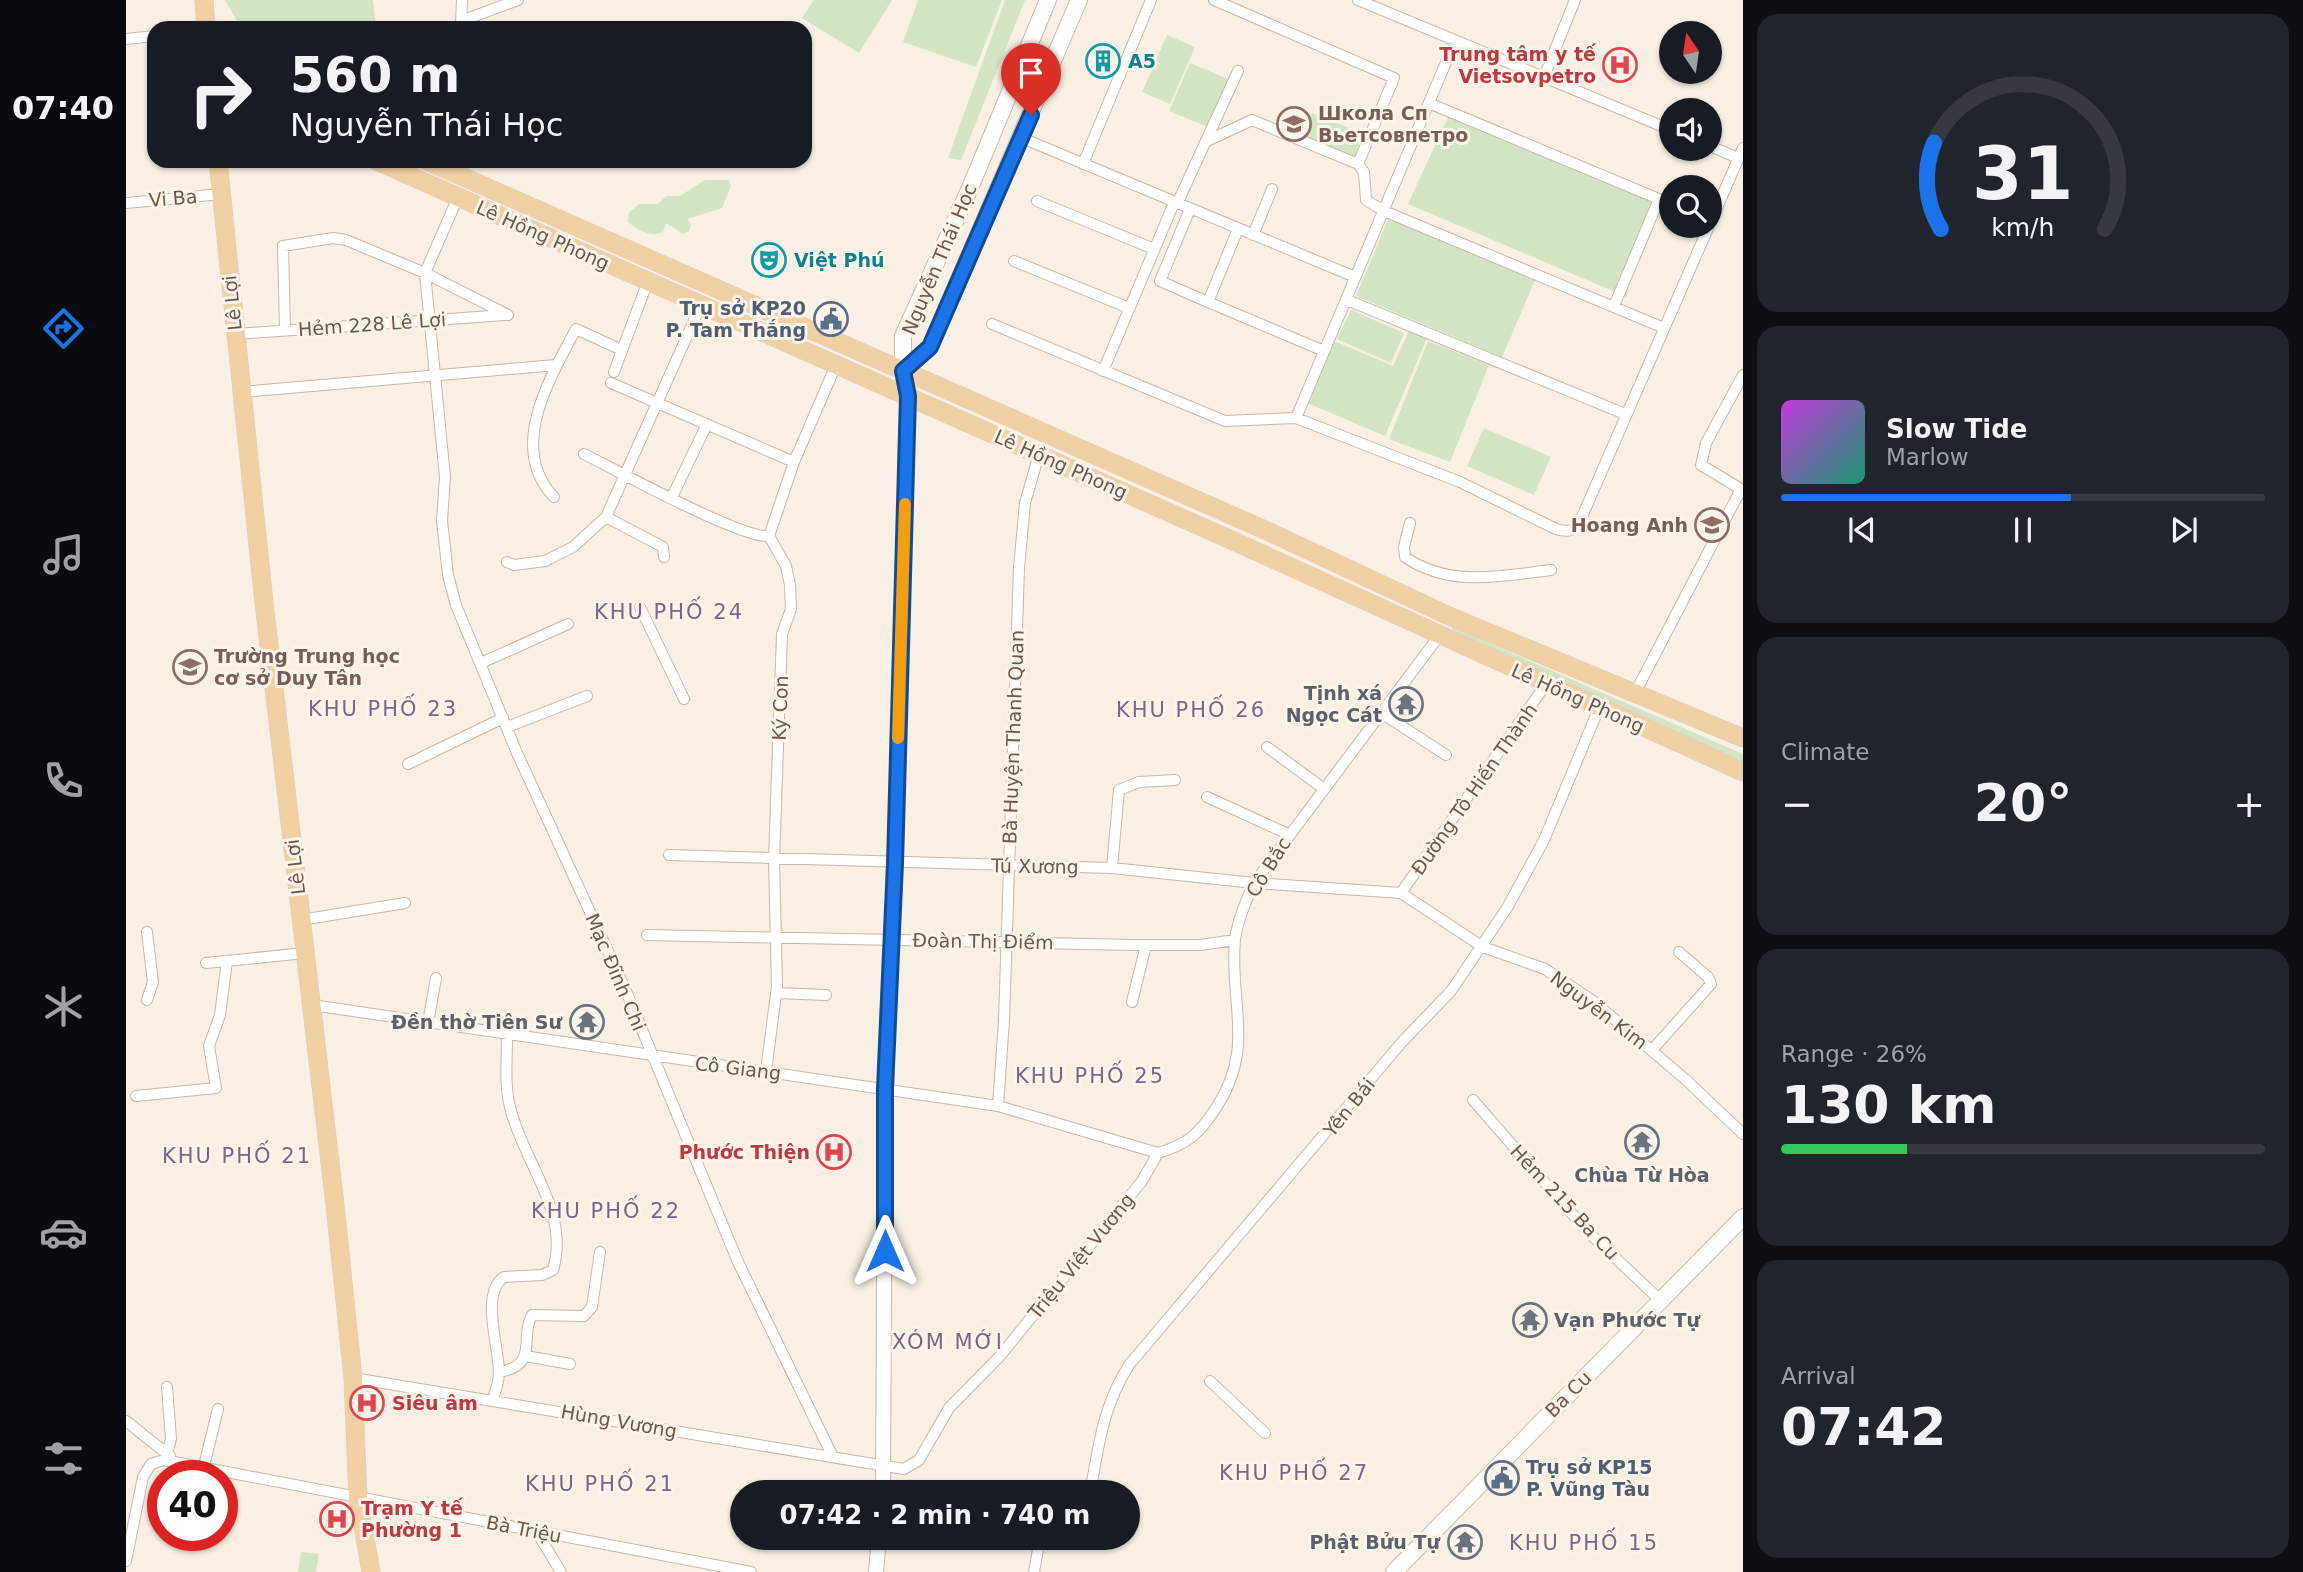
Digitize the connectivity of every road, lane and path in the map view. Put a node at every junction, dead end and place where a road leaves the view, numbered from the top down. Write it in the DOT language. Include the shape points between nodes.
graph roads {
  1 [pos="204,0"];
  2 [pos="462,0"];
  3 [pos="519,0"];
  4 [pos="1048,0"];
  5 [pos="1079,0"];
  6 [pos="1151,0"];
  7 [pos="1214,0"];
  8 [pos="1358,0"];
  9 [pos="1575,0"];
  10 [pos="1231,3"];
  11 [pos="206,21"];
  12 [pos="461,21"];
  13 [pos="468,21"];
  14 [pos="147,37"];
  15 [pos="126,39"];
  16 [pos="1455,41"];
  17 [pos="1238,71"];
  18 [pos="1544,77"];
  19 [pos="1431,104"];
  20 [pos="1659,125"];
  21 [pos="995,127"];
  22 [pos="1022,138"];
  23 [pos="1207,141"];
  24 [pos="1722,149"];
  25 [pos="1741,153"];
  26 [pos="1083,164"];
  27 [pos="1359,164"];
  28 [pos="218,168"];
  29 [pos="393,168"];
  30 [pos="460,171"];
  31 [pos="1272,189"];
  32 [pos="220,194"];
  33 [pos="1722,196"];
  34 [pos="458,197"];
  35 [pos="1037,201"];
  36 [pos="126,203"];
  37 [pos="1176,203"];
  38 [pos="1190,209"];
  39 [pos="1384,211"];
  40 [pos="1238,229"];
  41 [pos="1253,235"];
  42 [pos="1703,238"];
  43 [pos="1154,249"];
  44 [pos="1014,261"];
  45 [pos="666,266"];
  46 [pos="425,273"];
  47 [pos="1355,277"];
  48 [pos="653,284"];
  49 [pos="1347,300"];
  50 [pos="1208,302"];
  51 [pos="701,305"];
  52 [pos="1614,306"];
  53 [pos="1129,308"];
  54 [pos="429,320"];
  55 [pos="992,324"];
  56 [pos="1664,328"];
  57 [pos="285,330"];
  58 [pos="236,334"];
  59 [pos="622,350"];
  60 [pos="1324,351"];
  61 [pos="874,358"];
  62 [pos="556,365"];
  63 [pos="836,365"];
  64 [pos="903,371"];
  65 [pos="1103,371"];
  66 [pos="433,374"];
  67 [pos="1743,375"];
  68 [pos="865,377"];
  69 [pos="241,392"];
  70 [pos="908,396"];
  71 [pos="657,403"];
  72 [pos="1625,414"];
  73 [pos="1296,418"];
  74 [pos="707,424"];
  75 [pos="584,454"];
  76 [pos="1039,454"];
  77 [pos="794,462"];
  78 [pos="625,474"];
  79 [pos="554,497"];
  80 [pos="672,497"];
  81 [pos="606,517"];
  82 [pos="1410,523"];
  83 [pos="769,536"];
  84 [pos="664,557"];
  85 [pos="506,562"];
  86 [pos="1551,570"];
  87 [pos="640,607"];
  88 [pos="1450,616"];
  89 [pos="568,624"];
  90 [pos="1439,636"];
  91 [pos="481,663"];
  92 [pos="1546,684"];
  93 [pos="1634,693"];
  94 [pos="587,696"];
  95 [pos="684,699"];
  96 [pos="1599,708"];
  97 [pos="1383,714"];
  98 [pos="505,722"];
  99 [pos="1743,738"];
  100 [pos="1267,747"];
  101 [pos="1446,755"];
  102 [pos="408,764"];
  103 [pos="1743,772"];
  104 [pos="1175,780"];
  105 [pos="1324,789"];
  106 [pos="1207,797"];
  107 [pos="1288,834"];
  108 [pos="669,855"];
  109 [pos="774,860"];
  110 [pos="895,863"];
  111 [pos="1009,866"];
  112 [pos="1112,868"];
  113 [pos="1254,883"];
  114 [pos="1401,893"];
  115 [pos="405,903"];
  116 [pos="301,920"];
  117 [pos="147,932"];
  118 [pos="647,935"];
  119 [pos="775,937"];
  120 [pos="890,940"];
  121 [pos="1235,940"];
  122 [pos="1006,941"];
  123 [pos="1146,945"];
  124 [pos="1483,947"];
  125 [pos="1679,952"];
  126 [pos="305,953"];
  127 [pos="227,961"];
  128 [pos="206,963"];
  129 [pos="436,978"];
  130 [pos="776,993"];
  131 [pos="826,995"];
  132 [pos="147,999"];
  133 [pos="1132,1002"];
  134 [pos="312,1005"];
  135 [pos="428,1023"];
  136 [pos="507,1036"];
  137 [pos="1651,1050"];
  138 [pos="652,1058"];
  139 [pos="766,1071"];
  140 [pos="885,1089"];
  141 [pos="136,1096"];
  142 [pos="1473,1100"];
  143 [pos="998,1106"];
  144 [pos="1743,1133"];
  145 [pos="1158,1153"];
  146 [pos="1743,1217"];
  147 [pos="600,1252"];
  148 [pos="1661,1301"];
  149 [pos="526,1356"];
  150 [pos="570,1364"];
  151 [pos="499,1372"];
  152 [pos="353,1378"];
  153 [pos="1210,1381"];
  154 [pos="167,1387"];
  155 [pos="493,1399"];
  156 [pos="218,1409"];
  157 [pos="126,1421"];
  158 [pos="1265,1433"];
  159 [pos="832,1455"];
  160 [pos="171,1458"];
  161 [pos="176,1460"];
  162 [pos="205,1460"];
  163 [pos="886,1466"];
  164 [pos="238,1476"];
  165 [pos="884,1480"];
  166 [pos="1092,1480"];
  167 [pos="358,1498"];
  168 [pos="536,1531"];
  169 [pos="878,1550"];
  170 [pos="1038,1550"];
  171 [pos="126,1560"];
  172 [pos="371,1572"];
  173 [pos="561,1572"];
  174 [pos="751,1572"];
  175 [pos="876,1572"];
  176 [pos="1034,1572"];
  177 [pos="1394,1572"];
  1 -- 11 [label="main road"];
  2 -- 12 [label="street"];
  3 -- 13 [label="street"];
  4 -- 21 [label="main road, Nguyễn Thái Học"];
  5 -- 22 [label="main road, Nguyễn Thái Học"];
  6 -- 26 [label="street"];
  7 -- 10 [label="street"];
  8 -- 16 [label="street"];
  9 -- 18 [label="street"];
  10 -- 27 [label="street" via="1394,78"];
  14 -- 15 [label="street"];
  16 -- 18 [label="street"];
  16 -- 19 [label="street"];
  17 -- 23 [label="street"];
  18 -- 20 [label="street"];
  19 -- 39 [label="street"];
  19 -- 52 [label="street" via="1659,199"];
  21 -- 22 [label="main road"];
  21 -- 64 [label="main road, Nguyễn Thái Học" via="903,336"];
  22 -- 26 [label="street"];
  22 -- 64 [label="main road, Nguyễn Thái Học" via="930,347"];
  23 -- 27 [label="street" via="1252,120"];
  23 -- 37 [label="street"];
  24 -- 25 [label="street"];
  25 -- 33 [label="street"];
  26 -- 37 [label="street"];
  27 -- 39 [label="street" via="1366,200"];
  28 -- 32 [label="main road, Lê Lợi"];
  29 -- 34 [label="main road, Lê Hồng Phong"];
  30 -- 34 [label="main road"];
  30 -- 45 [label="main road, Lê Hồng Phong"];
  31 -- 41 [label="street"];
  32 -- 36 [label="street, Vi Ba"];
  32 -- 58 [label="main road, Lê Lợi"];
  34 -- 46 [label="street"];
  34 -- 48 [label="main road, Lê Hồng Phong"];
  35 -- 43 [label="street"];
  37 -- 38 [label="street"];
  37 -- 43 [label="street"];
  38 -- 40 [label="street"];
  38 -- 50 [label="street" via="1160,281"];
  39 -- 47 [label="street"];
  39 -- 52 [label="street"];
  40 -- 41 [label="street"];
  40 -- 50 [label="street"];
  41 -- 47 [label="street"];
  42 -- 56 [label="street"];
  43 -- 53 [label="street"];
  44 -- 53 [label="street"];
  45 -- 48 [label="main road"];
  45 -- 61 [label="main road, Lê Hồng Phong"];
  46 -- 54 [label="street, Mạc Đĩnh Chi"];
  46 -- 54 [label="street, Hẻm 228 Lê Lợi" via="508,315"];
  46 -- 57 [label="street" via="346,240 283,246"];
  47 -- 49 [label="street"];
  48 -- 51 [label="main road, Lê Hồng Phong"];
  48 -- 59 [label="street"];
  49 -- 60 [label="street"];
  49 -- 72 [label="street"];
  50 -- 60 [label="street"];
  51 -- 63 [label="main road, Lê Hồng Phong"];
  51 -- 71 [label="street"];
  52 -- 56 [label="street"];
  53 -- 65 [label="street"];
  54 -- 57 [label="street, Hẻm 228 Lê Lợi"];
  54 -- 66 [label="street, Mạc Đĩnh Chi"];
  55 -- 65 [label="street"];
  56 -- 72 [label="street"];
  57 -- 58 [label="street, Hẻm 228 Lê Lợi"];
  58 -- 69 [label="main road, Lê Lợi"];
  59 -- 62 [label="street" via="576,329"];
  59 -- 71 [label="street" via="613,378"];
  60 -- 73 [label="street"];
  61 -- 64 [label="main road, Lê Hồng Phong"];
  61 -- 68 [label="main road"];
  62 -- 66 [label="street"];
  62 -- 79 [label="street" via="535,423 533,449 538,477"];
  63 -- 68 [label="main road, Lê Hồng Phong"];
  63 -- 77 [label="street"];
  64 -- 70 [label="street"];
  64 -- 88 [label="main road, Lê Hồng Phong"];
  65 -- 73 [label="street" via="1225,421"];
  66 -- 69 [label="street"];
  66 -- 91 [label="street, Mạc Đĩnh Chi" via="445,477 442,521 448,575"];
  67 -- 93 [label="street" via="1706,443 1701,465 1732,481 1739,493"];
  68 -- 70 [label="main road, Lê Hồng Phong"];
  69 -- 116 [label="main road, Lê Lợi"];
  70 -- 76 [label="main road, Lê Hồng Phong"];
  70 -- 110 [label="street"];
  71 -- 74 [label="street"];
  71 -- 78 [label="street"];
  72 -- 73 [label="street" via="1578,525 1569,531 1556,529 1460,482"];
  74 -- 77 [label="street"];
  74 -- 80 [label="street"];
  75 -- 78 [label="street"];
  76 -- 90 [label="main road, Lê Hồng Phong"];
  76 -- 111 [label="street, Bà Huyện Thanh Quan" via="1025,503 1019,568"];
  77 -- 83 [label="street"];
  78 -- 80 [label="street"];
  78 -- 81 [label="street"];
  80 -- 83 [label="street" via="759,537"];
  81 -- 84 [label="street" via="663,547"];
  81 -- 85 [label="street" via="573,547 545,561"];
  82 -- 86 [label="street" via="1405,557 1449,577"];
  83 -- 109 [label="street, Ký Con" via="786,566 791,608 782,634"];
  87 -- 95 [label="street"];
  88 -- 90 [label="main road"];
  88 -- 93 [label="main road, Lê Hồng Phong"];
  89 -- 91 [label="street"];
  90 -- 92 [label="main road, Lê Hồng Phong"];
  90 -- 97 [label="street, Cô Bắc"];
  91 -- 98 [label="street, Mạc Đĩnh Chi"];
  92 -- 96 [label="main road, Lê Hồng Phong"];
  92 -- 114 [label="street, Đường Tô Hiến Thành"];
  93 -- 99 [label="main road, Lê Hồng Phong"];
  94 -- 98 [label="street"];
  96 -- 103 [label="main road, Lê Hồng Phong"];
  96 -- 124 [label="street, Yên Bái" via="1544,840"];
  97 -- 101 [label="street"];
  97 -- 105 [label="street, Cô Bắc"];
  98 -- 102 [label="street"];
  98 -- 138 [label="street, Mạc Đĩnh Chi"];
  100 -- 105 [label="street"];
  104 -- 112 [label="street" via="1139,782 1119,790"];
  105 -- 107 [label="street, Cô Bắc"];
  106 -- 107 [label="street"];
  107 -- 113 [label="street, Cô Bắc"];
  108 -- 109 [label="street, Tú Xương"];
  109 -- 110 [label="street, Tú Xương"];
  109 -- 119 [label="street, Ký Con"];
  110 -- 111 [label="street, Tú Xương"];
  110 -- 120 [label="street"];
  111 -- 112 [label="street, Tú Xương"];
  111 -- 122 [label="street, Bà Huyện Thanh Quan"];
  112 -- 113 [label="street, Tú Xương"];
  113 -- 114 [label="street, Tú Xương"];
  113 -- 121 [label="street, Cô Bắc"];
  114 -- 124 [label="street, Nguyễn Kim"];
  115 -- 116 [label="street"];
  116 -- 126 [label="main road, Lê Lợi"];
  117 -- 132 [label="street" via="153,982"];
  118 -- 119 [label="street, Đoàn Thị Điểm"];
  119 -- 120 [label="street, Đoàn Thị Điểm"];
  119 -- 130 [label="street, Ký Con"];
  120 -- 122 [label="street, Đoàn Thị Điểm"];
  120 -- 140 [label="street"];
  121 -- 123 [label="street, Đoàn Thị Điểm"];
  121 -- 145 [label="street, Cô Bắc" via="1239,1043 1231,1082 1193,1139"];
  122 -- 123 [label="street, Đoàn Thị Điểm"];
  122 -- 143 [label="street, Bà Huyện Thanh Quan"];
  123 -- 133 [label="street"];
  124 -- 137 [label="street, Nguyễn Kim" via="1545,970 1592,1001"];
  124 -- 166 [label="street, Yên Bái" via="1451,991 1402,1042 1129,1365 1101,1422"];
  125 -- 137 [label="street" via="1711,984"];
  126 -- 127 [label="street"];
  126 -- 134 [label="main road, Lê Lợi"];
  127 -- 128 [label="street"];
  127 -- 141 [label="street" via="220,1015 209,1046 216,1088"];
  129 -- 135 [label="street"];
  130 -- 131 [label="street"];
  130 -- 139 [label="street, Ký Con"];
  134 -- 135 [label="street, Cô Giang"];
  134 -- 152 [label="main road, Lê Lợi"];
  135 -- 136 [label="street, Cô Giang"];
  136 -- 138 [label="street, Cô Giang"];
  136 -- 151 [label="street" via="511,1112 553,1210 557,1230 553,1270 498,1281 492,1308"];
  137 -- 144 [label="street, Nguyễn Kim"];
  138 -- 139 [label="street, Cô Giang"];
  138 -- 159 [label="street, Mạc Đĩnh Chi" via="738,1262"];
  139 -- 140 [label="street, Cô Giang"];
  140 -- 143 [label="street, Cô Giang"];
  140 -- 163 [label="street"];
  142 -- 148 [label="street, Hẻm 215 Ba Cu" via="1588,1232"];
  143 -- 145 [label="street, Cô Giang"];
  145 -- 163 [label="street, Triệu Việt Vương" via="1142,1181 1017,1334 949,1408 919,1460 904,1469"];
  146 -- 148 [label="main road, Ba Cu"];
  147 -- 149 [label="street" via="592,1307 584,1316 532,1315"];
  148 -- 177 [label="main road, Ba Cu"];
  149 -- 150 [label="street"];
  149 -- 151 [label="street" via="516,1366"];
  151 -- 155 [label="street"];
  152 -- 155 [label="street, Hùng Vương"];
  152 -- 167 [label="main road, Lê Lợi"];
  153 -- 158 [label="street"];
  154 -- 160 [label="street"];
  155 -- 159 [label="street, Hùng Vương"];
  156 -- 162 [label="street"];
  157 -- 160 [label="street"];
  159 -- 163 [label="street, Hùng Vương"];
  160 -- 161 [label="street, Bà Triệu"];
  160 -- 171 [label="street" via="151,1464 143,1477"];
  163 -- 165 [label="street"];
  164 -- 167 [label="street, Bà Triệu"];
  167 -- 168 [label="street, Bà Triệu"];
  167 -- 172 [label="main road, Lê Lợi"];
  168 -- 173 [label="street"];
  168 -- 174 [label="street, Bà Triệu"];
  169 -- 175 [label="street"];
  170 -- 176 [label="street"];
}
